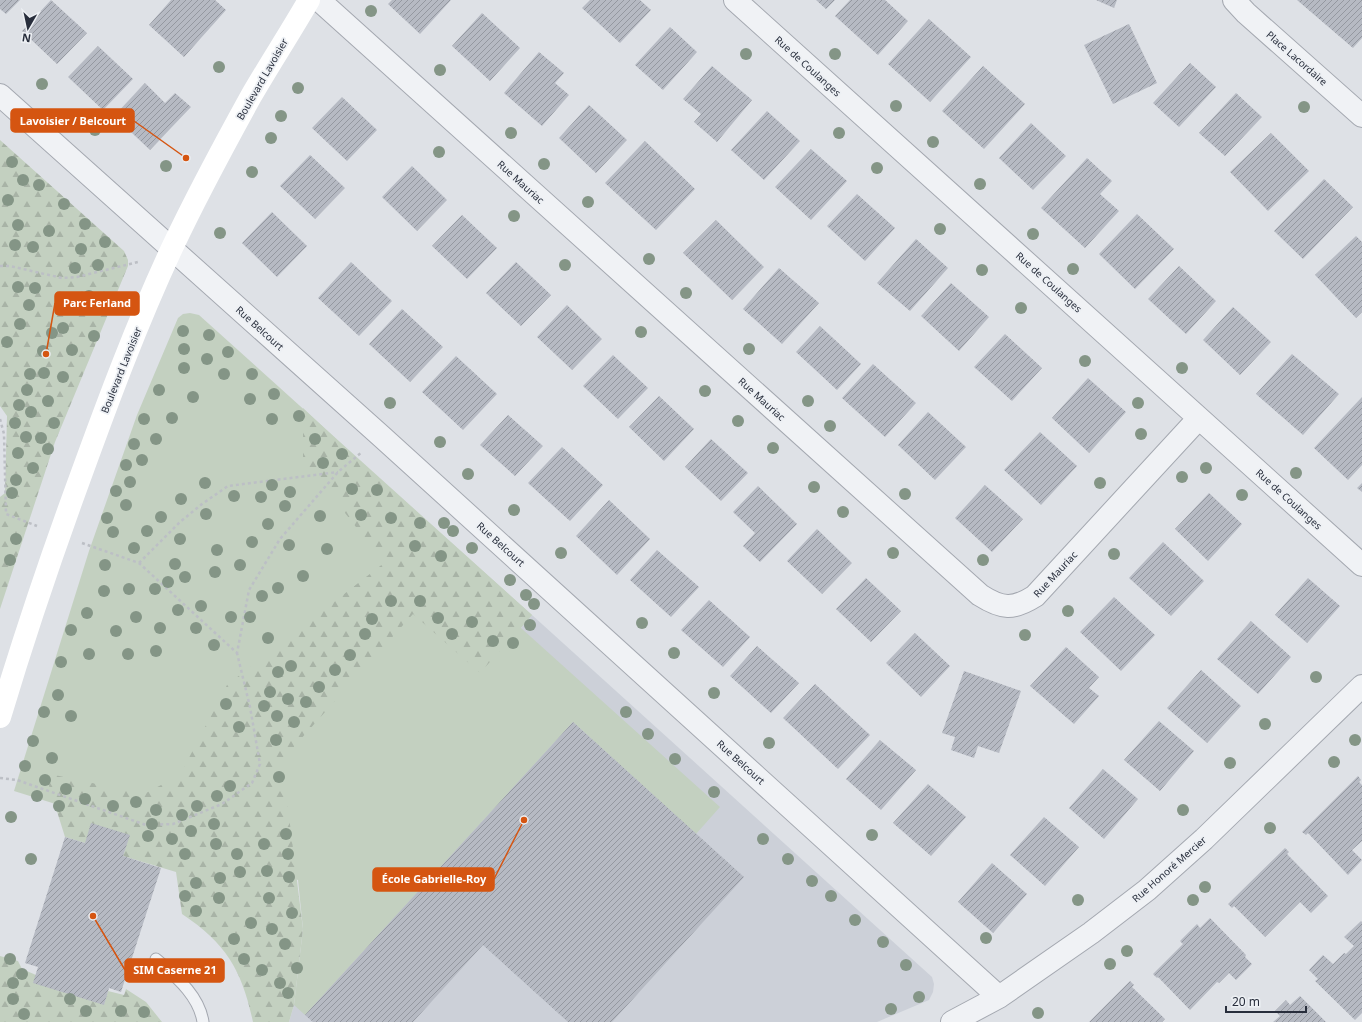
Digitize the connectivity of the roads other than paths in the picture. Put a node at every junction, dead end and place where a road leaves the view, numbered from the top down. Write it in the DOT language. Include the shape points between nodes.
graph roads {
  1 [pos="309,0"];
  2 [pos="320,0"];
  3 [pos="735,0"];
  4 [pos="1234,0"];
  5 [pos="0,95"];
  6 [pos="1362,116"];
  7 [pos="172,249"];
  8 [pos="1199,418"];
  9 [pos="1362,565"];
  10 [pos="4,686"];
  11 [pos="1362,686"];
  12 [pos="0,717"];
  13 [pos="156,959"];
  14 [pos="999,996"];
  15 [pos="203,1022"];
  16 [pos="952,1022"];
  1 -- 7 [label="street, Boulevard Lavoisier" via="250,97"];
  2 -- 8 [label="street, Rue Mauriac" via="980,595 992,603 1008,607 1022,604 1035,596"];
  3 -- 8 [label="street, Rue de Coulanges"];
  4 -- 6 [label="street, Place Lacordaire"];
  5 -- 7 [label="street, Rue Belcourt"];
  7 -- 10 [label="street, Boulevard Lavoisier" via="107,403"];
  7 -- 14 [label="street, Rue Belcourt"];
  8 -- 9 [label="street, Rue de Coulanges"];
  10 -- 12 [label="street, Boulevard Lavoisier"];
  11 -- 14 [label="street, Rue Honoré Mercier" via="1204,839 1147,890 1091,933"];
  13 -- 15 [label="lane" via="184,984 201,1012"];
  14 -- 16 [label="street, Rue Honoré Mercier"];
}
